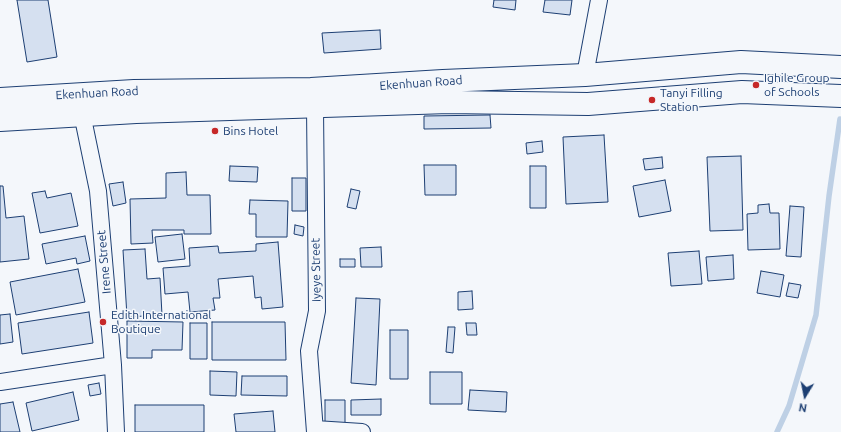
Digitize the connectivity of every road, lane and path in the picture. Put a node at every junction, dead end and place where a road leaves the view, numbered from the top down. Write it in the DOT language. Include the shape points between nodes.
graph roads {
  1 [pos="599,0"];
  2 [pos="841,67"];
  3 [pos="585,75"];
  4 [pos="78,93"];
  5 [pos="841,96"];
  6 [pos="0,99"];
  7 [pos="315,107"];
  8 [pos="82,115"];
  9 [pos="0,120"];
  10 [pos="113,365"];
  11 [pos="0,382"];
  12 [pos="315,430"];
  13 [pos="116,432"];
  14 [pos="362,432"];
  1 -- 3 [label="street"];
  2 -- 3 [label="main road, Ekenhuan Road" via="741,62"];
  3 -- 4 [label="main road, Ekenhuan Road" via="311,89"];
  4 -- 6 [label="main road, Ekenhuan Road"];
  4 -- 8 [label="street, Irene Street"];
  5 -- 7 [label="main road, Ekenhuan Road" via="742,92 588,104 449,102"];
  7 -- 8 [label="main road, Ekenhuan Road"];
  7 -- 12 [label="street, Iyeye Street" via="317,311 309,351"];
  8 -- 9 [label="main road, Ekenhuan Road"];
  8 -- 10 [label="street, Irene Street" via="98,191"];
  10 -- 11 [label="street"];
  10 -- 13 [label="street, Irene Street"];
  12 -- 14 [label="street"];
}
